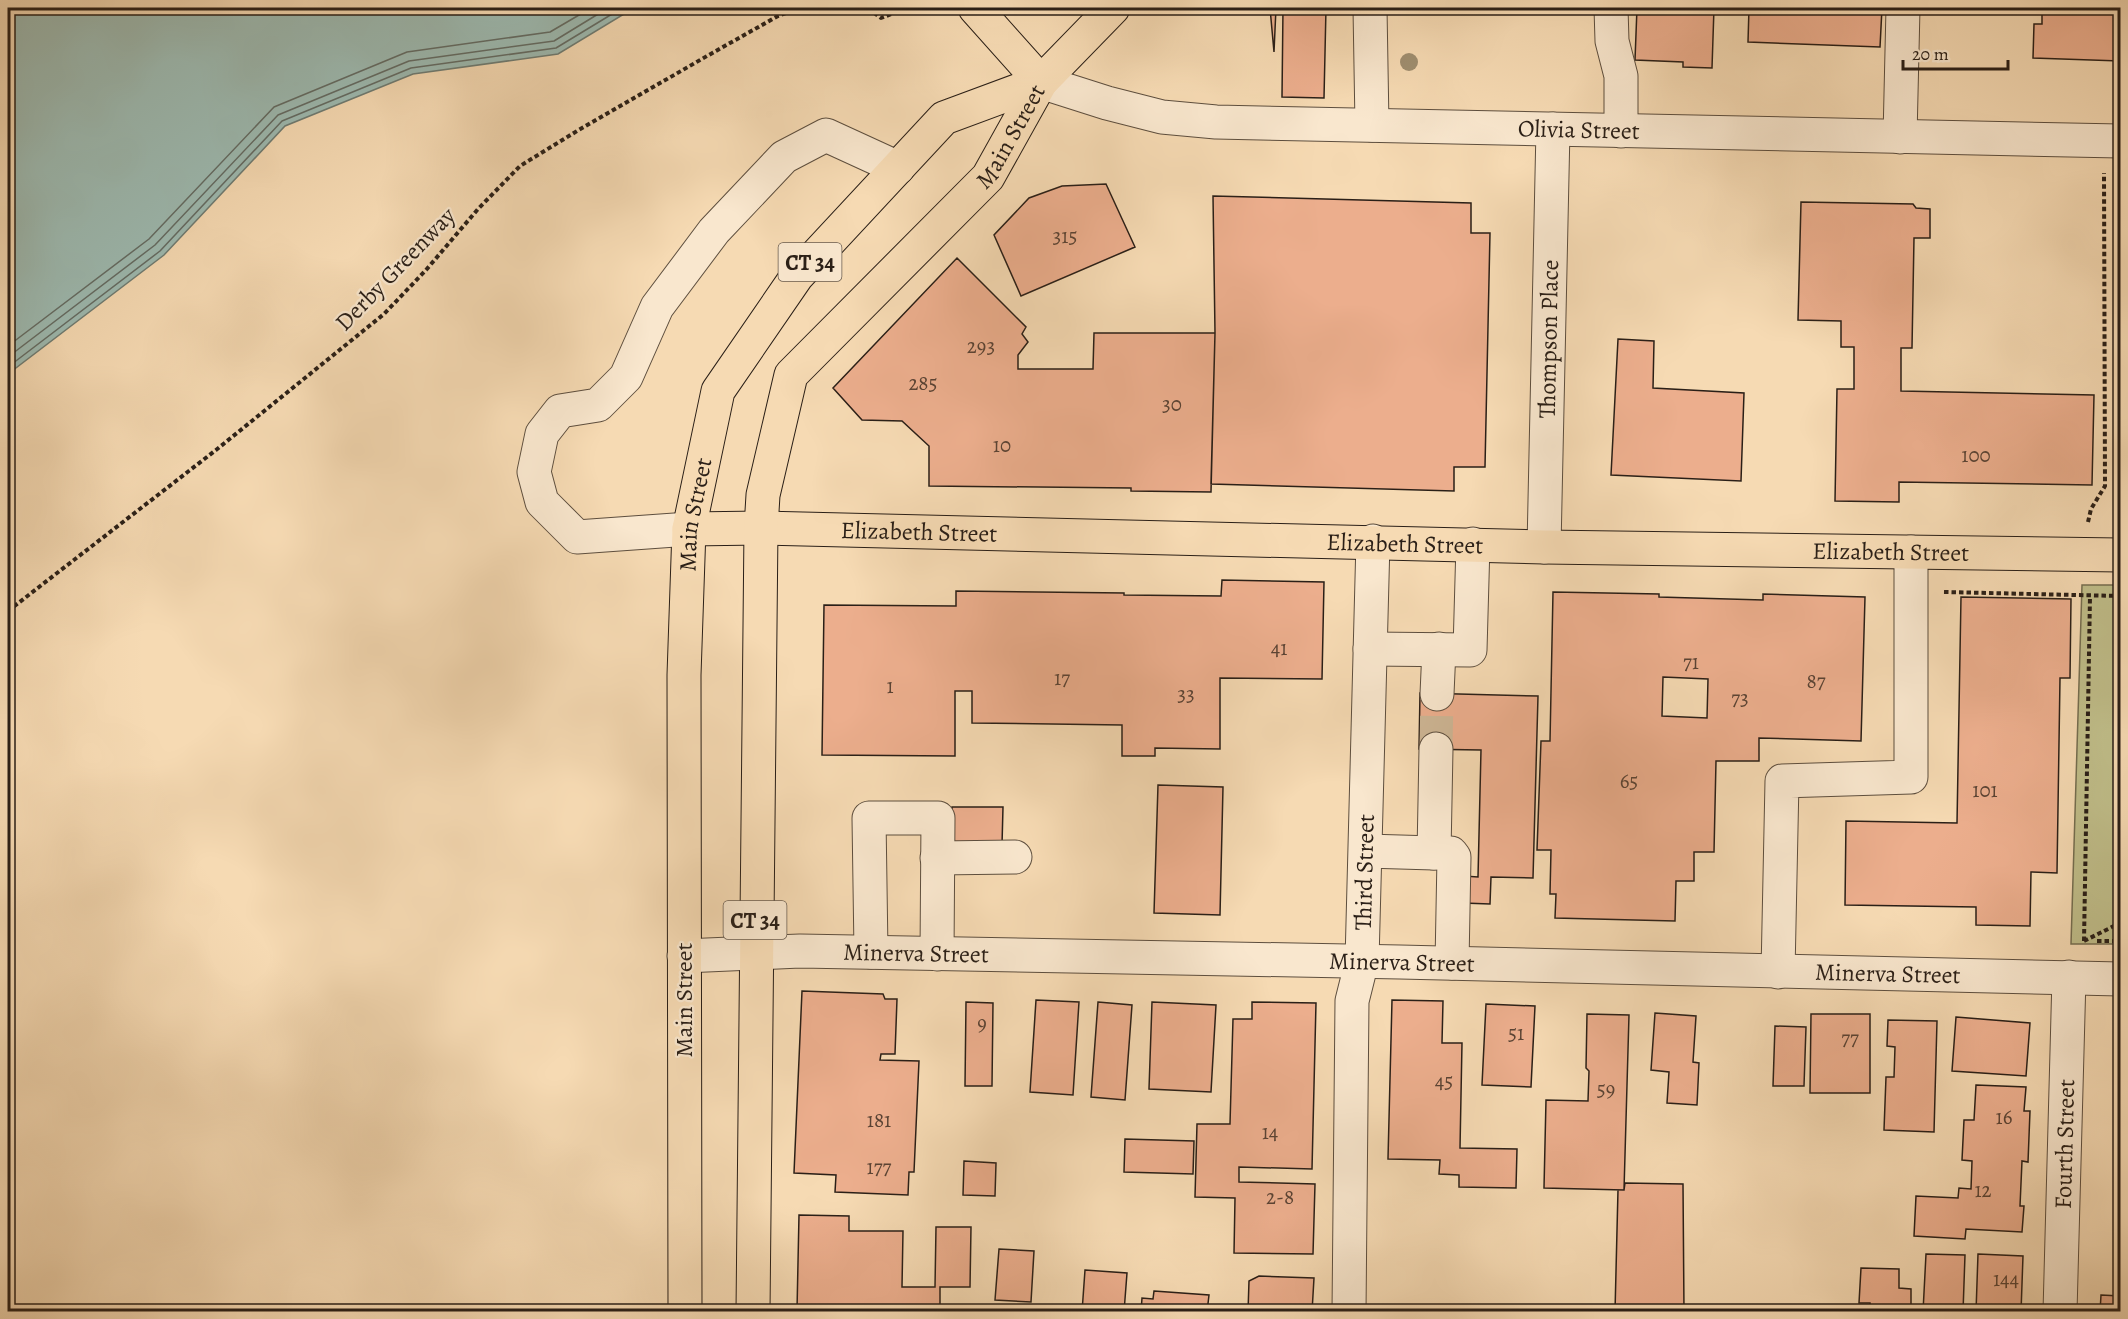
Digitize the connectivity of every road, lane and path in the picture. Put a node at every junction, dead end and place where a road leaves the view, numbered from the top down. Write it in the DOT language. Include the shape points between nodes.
graph roads {
  1 [pos="800,8"];
  2 [pos="868,8"];
  3 [pos="907,8"];
  4 [pos="975,8"];
  5 [pos="1113,8"];
  6 [pos="1370,8"];
  7 [pos="1611,8"];
  8 [pos="1903,8"];
  9 [pos="1041,82"];
  10 [pos="1372,125"];
  11 [pos="1553,129"];
  12 [pos="1621,131"];
  13 [pos="1900,137"];
  14 [pos="2112,141"];
  15 [pos="897,168"];
  16 [pos="761,528"];
  17 [pos="689,529"];
  18 [pos="1373,541"];
  19 [pos="1473,544"];
  20 [pos="1544,547"];
  21 [pos="1911,552"];
  22 [pos="2080,554"];
  23 [pos="2121,555"];
  24 [pos="1911,591"];
  25 [pos="2090,596"];
  26 [pos="2120,597"];
  27 [pos="8,611"];
  28 [pos="1370,649"];
  29 [pos="1439,650"];
  30 [pos="1437,694"];
  31 [pos="1436,749"];
  32 [pos="1365,851"];
  33 [pos="1434,853"];
  34 [pos="1015,857"];
  35 [pos="937,858"];
  36 [pos="2121,923"];
  37 [pos="2121,941"];
  38 [pos="2084,942"];
  39 [pos="871,952"];
  40 [pos="755,953"];
  41 [pos="937,954"];
  42 [pos="684,956"];
  43 [pos="1362,961"];
  44 [pos="1452,963"];
  45 [pos="1778,972"];
  46 [pos="2069,977"];
  47 [pos="2121,979"];
  48 [pos="685,1311"];
  49 [pos="753,1311"];
  50 [pos="1349,1311"];
  51 [pos="2060,1311"];
  1 -- 27 [label="path, Derby Greenway" via="707,56 520,166 384,314"];
  2 -- 3 [label="path" via="881,18"];
  4 -- 9 [label="main road"];
  5 -- 9 [label="main road, CT 34"];
  6 -- 10 [label="street"];
  7 -- 12 [label="street" via="1612,41 1621,76"];
  8 -- 13 [label="street"];
  9 -- 10 [label="street, Olivia Street" via="1162,117"];
  9 -- 15 [label="main road, Main Street / CT 34" via="944,118"];
  9 -- 16 [label="main road, Main Street / CT 34" via="988,177 791,375 763,495"];
  10 -- 11 [label="street, Olivia Street"];
  11 -- 12 [label="street, Olivia Street"];
  11 -- 20 [label="street, Thompson Place"];
  12 -- 13 [label="street, Olivia Street"];
  13 -- 14 [label="street, Olivia Street"];
  14 -- 22 [label="path" via="2105,486 2091,509"];
  15 -- 17 [label="main road, Main Street / CT 34" via="797,276 718,391"];
  15 -- 17 [label="street" via="826,135 784,157 714,231 657,307 626,377 598,405 560,411 542,434 534,472 542,502 577,537"];
  16 -- 17 [label="main road, Elizabeth Street"];
  16 -- 18 [label="main road, Elizabeth Street"];
  16 -- 40 [label="main road, Main Street / CT 34"];
  17 -- 42 [label="main road, Main Street / CT 34" via="684,675"];
  18 -- 19 [label="main road, Elizabeth Street"];
  18 -- 28 [label="street, Third Street"];
  19 -- 20 [label="main road, Elizabeth Street"];
  19 -- 29 [label="street" via="1470,650"];
  20 -- 21 [label="main road, Elizabeth Street"];
  21 -- 22 [label="main road, Elizabeth Street"];
  21 -- 24 [label="street"];
  22 -- 23 [label="main road, Elizabeth Street"];
  24 -- 25 [label="path"];
  24 -- 45 [label="street" via="1911,777 1782,782"];
  25 -- 26 [label="path"];
  25 -- 38 [label="path"];
  28 -- 29 [label="street"];
  28 -- 32 [label="street, Third Street"];
  29 -- 30 [label="street"];
  31 -- 33 [label="street"];
  32 -- 33 [label="street"];
  32 -- 43 [label="street, Third Street"];
  33 -- 44 [label="street" via="1450,853 1454,857"];
  34 -- 35 [label="street"];
  35 -- 39 [label="street" via="938,818 869,818"];
  35 -- 41 [label="street"];
  36 -- 38 [label="path"];
  37 -- 38 [label="path"];
  39 -- 40 [label="street, Minerva Street"];
  39 -- 41 [label="street, Minerva Street"];
  40 -- 42 [label="street, Minerva Street"];
  40 -- 49 [label="main road, Main Street / CT 34"];
  41 -- 43 [label="street, Minerva Street"];
  42 -- 48 [label="main road, Main Street / CT 34"];
  43 -- 44 [label="street, Minerva Street"];
  43 -- 50 [label="street, Third Street" via="1352,1001"];
  44 -- 45 [label="street, Minerva Street"];
  45 -- 46 [label="street, Minerva Street"];
  46 -- 47 [label="street, Minerva Street"];
  46 -- 51 [label="street, Fourth Street"];
}
